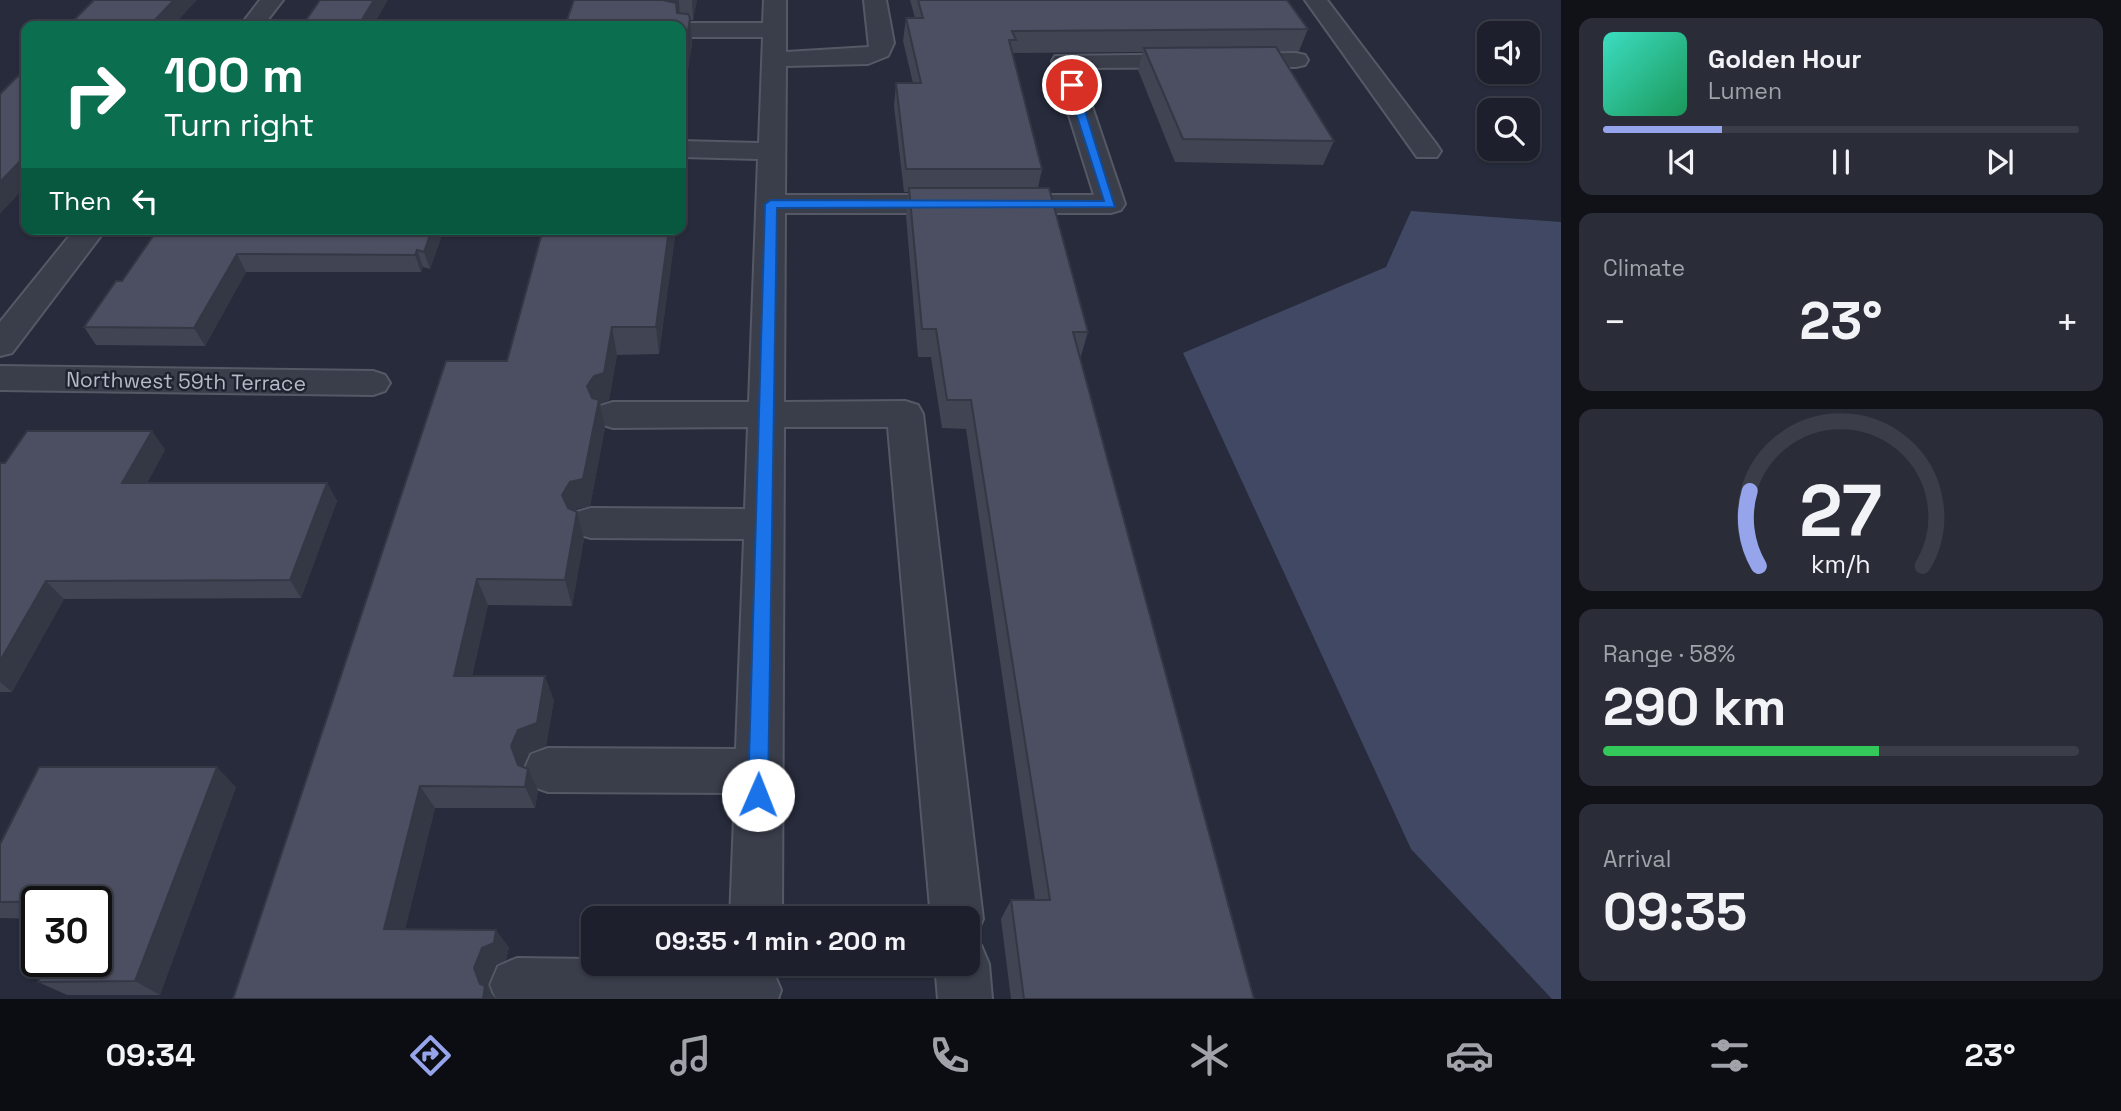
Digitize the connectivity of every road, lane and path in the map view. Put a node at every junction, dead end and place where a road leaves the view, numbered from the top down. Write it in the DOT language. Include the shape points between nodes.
graph roads {
  1 [pos="272,0"];
  2 [pos="875,0"];
  3 [pos="1316,0"];
  4 [pos="255,21"];
  5 [pos="686,30"];
  6 [pos="775,30"];
  7 [pos="1296,60"];
  8 [pos="686,149"];
  9 [pos="772,151"];
  10 [pos="1427,151"];
  11 [pos="771,204"];
  12 [pos="86,235"];
  13 [pos="0,345"];
  14 [pos="0,378"];
  15 [pos="373,383"];
  16 [pos="767,414"];
  17 [pos="613,415"];
  18 [pos="591,523"];
  19 [pos="765,524"];
  20 [pos="548,770"];
  21 [pos="759,771"];
  22 [pos="756,906"];
  23 [pos="956,906"];
  24 [pos="963,976"];
  25 [pos="754,984"];
  26 [pos="517,985"];
  27 [pos="965,999"];
  1 -- 4 [label="street"];
  2 -- 6 [label="street" via="883,43 880,51 868,57"];
  3 -- 10 [label="street"];
  5 -- 6 [label="street"];
  6 -- 9 [label="street"];
  7 -- 11 [label="street" via="1065,61 1111,204"];
  8 -- 9 [label="street"];
  9 -- 11 [label="street"];
  11 -- 16 [label="street"];
  12 -- 13 [label="street"];
  14 -- 15 [label="street, Northwest 59th Terrace"];
  16 -- 17 [label="street"];
  16 -- 19 [label="street"];
  16 -- 23 [label="street" via="905,414"];
  18 -- 19 [label="street"];
  19 -- 21 [label="street"];
  20 -- 21 [label="street"];
  21 -- 22 [label="street"];
  24 -- 27 [label="street"];
  25 -- 26 [label="street"];
}
